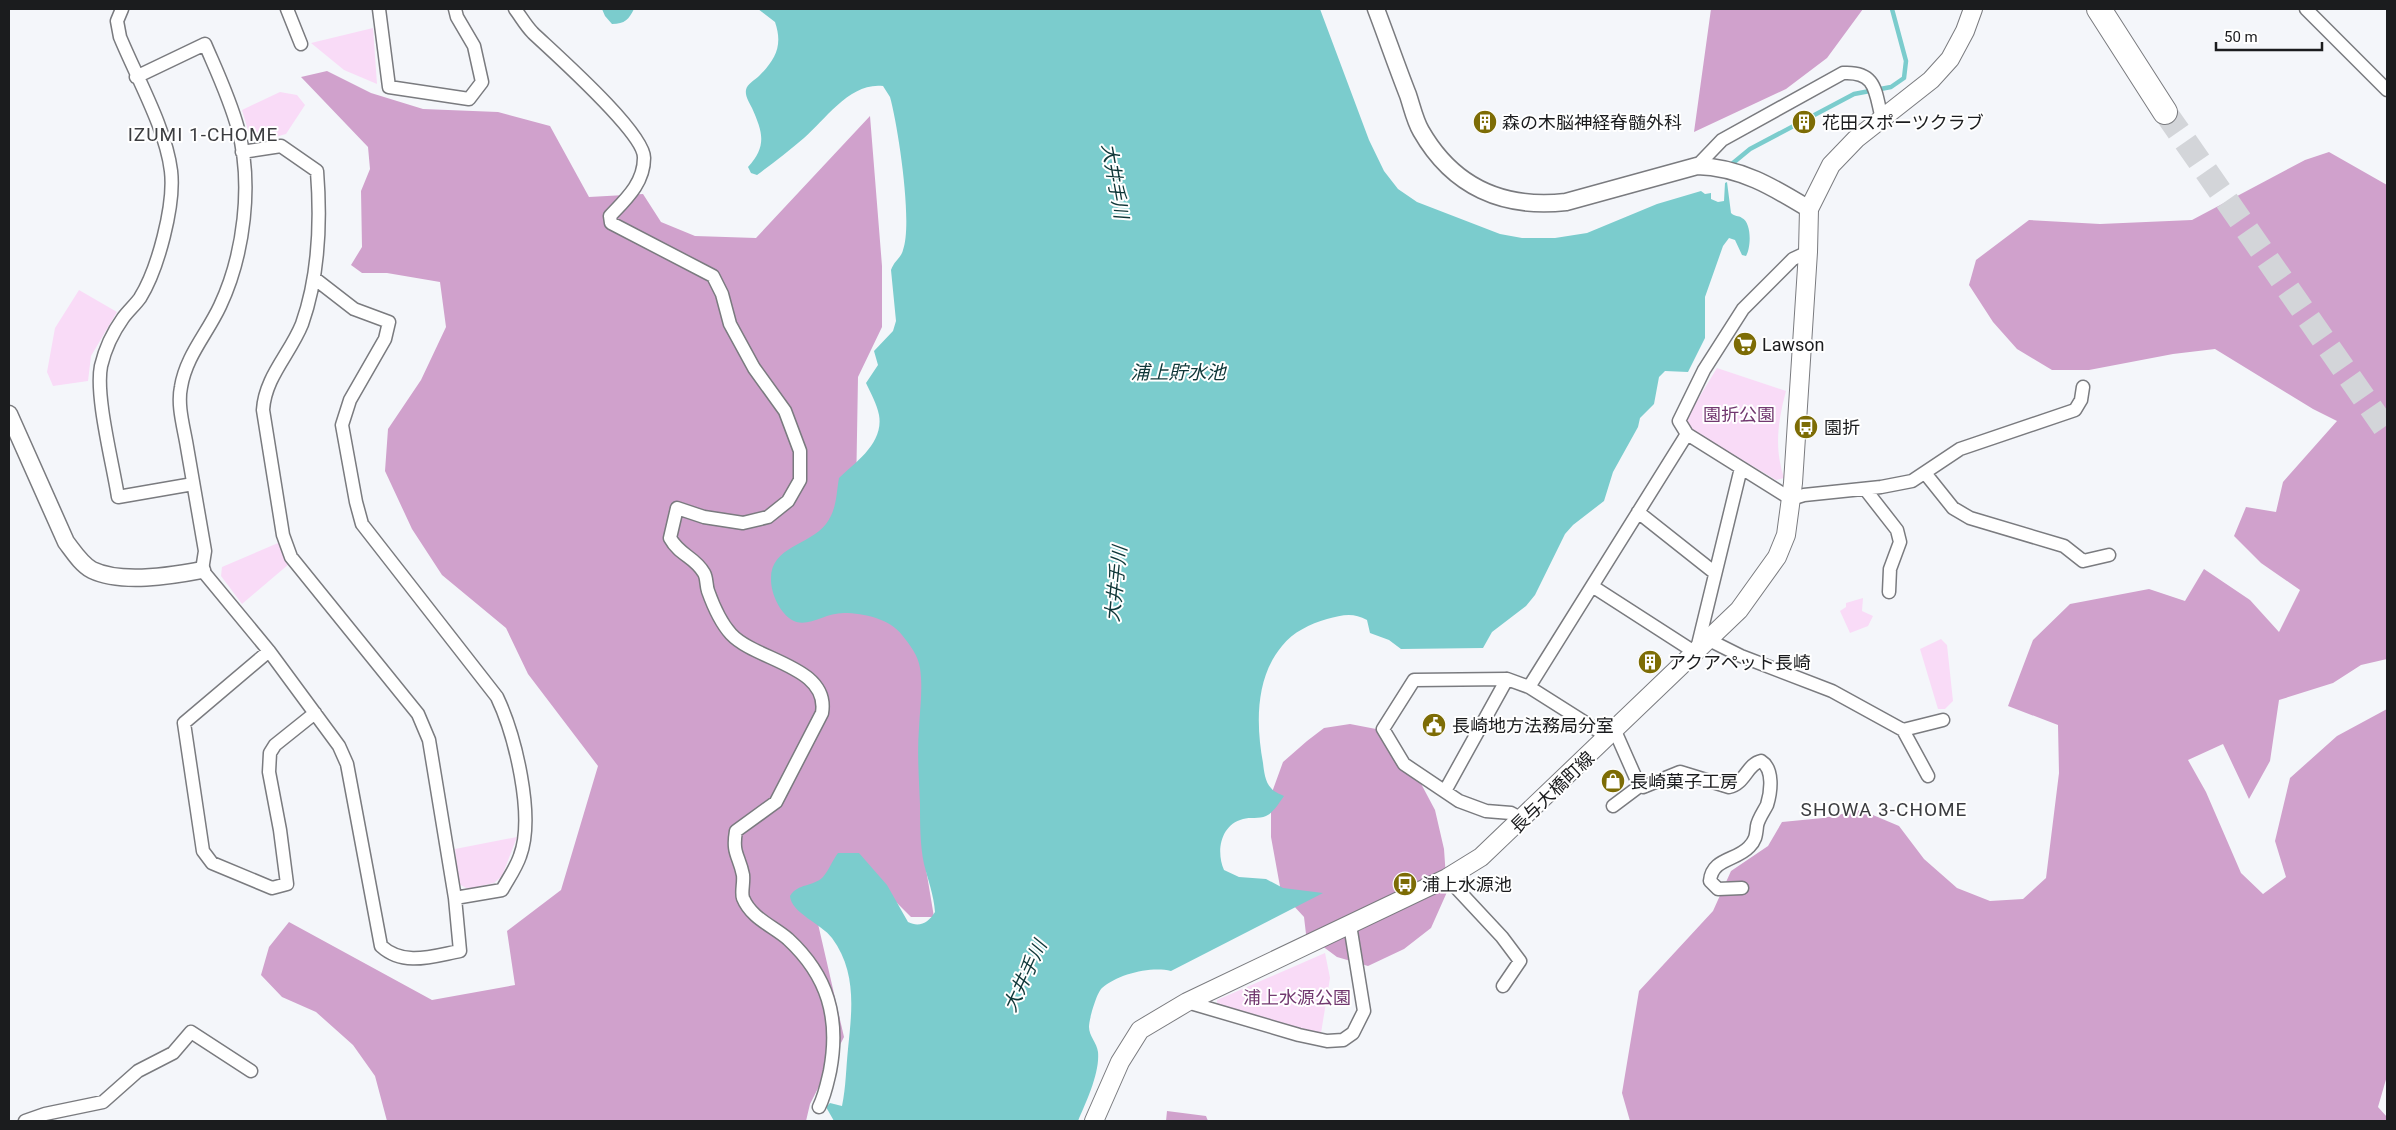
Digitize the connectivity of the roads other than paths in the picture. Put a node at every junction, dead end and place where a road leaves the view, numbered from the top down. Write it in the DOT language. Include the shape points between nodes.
graph roads {
  1 [pos="122,9"];
  2 [pos="287,9"];
  3 [pos="379,9"];
  4 [pos="455,9"];
  5 [pos="515,9"];
  6 [pos="1376,9"];
  7 [pos="1973,9"];
  8 [pos="2099,9"];
  9 [pos="2110,9"];
  10 [pos="2306,9"];
  11 [pos="301,44"];
  12 [pos="136,77"];
  13 [pos="2387,90"];
  14 [pos="1882,119"];
  15 [pos="242,152"];
  16 [pos="1697,166"];
  17 [pos="1809,209"];
  18 [pos="1808,252"];
  19 [pos="314,278"];
  20 [pos="2083,387"];
  21 [pos="9,414"];
  22 [pos="1687,434"];
  23 [pos="1741,468"];
  24 [pos="1925,473"];
  25 [pos="193,484"];
  26 [pos="1865,489"];
  27 [pos="1791,499"];
  28 [pos="1638,512"];
  29 [pos="2109,555"];
  30 [pos="202,570"];
  31 [pos="1715,574"];
  32 [pos="1592,586"];
  33 [pos="1889,592"];
  34 [pos="1709,640"];
  35 [pos="269,651"];
  36 [pos="1696,653"];
  37 [pos="1507,679"];
  38 [pos="1529,687"];
  39 [pos="315,713"];
  40 [pos="1943,720"];
  41 [pos="1903,730"];
  42 [pos="1612,734"];
  43 [pos="1928,776"];
  44 [pos="1641,785"];
  45 [pos="1445,791"];
  46 [pos="1613,806"];
  47 [pos="1522,820"];
  48 [pos="1447,878"];
  49 [pos="1742,888"];
  50 [pos="455,898"];
  51 [pos="1350,925"];
  52 [pos="1503,986"];
  53 [pos="1187,1002"];
  54 [pos="251,1071"];
  55 [pos="819,1107"];
  56 [pos="1099,1117"];
  57 [pos="25,1121"];
  1 -- 12 [label="street" via="117,21"];
  2 -- 11 [label="street"];
  3 -- 4 [label="street" via="389,87 469,99 482,82 474,46"];
  5 -- 55 [label="street" via="532,32 626,124 645,155 643,172 635,190 610,216 611,223 713,276 730,324 754,368 785,411 800,451 800,480 788,501 768,518 743,523 704,517 677,508 670,538 677,550 694,560 706,574 707,589 732,635 800,671 820,691 824,702 822,714 776,802 736,831 733,848 743,876 743,897 755,914 788,939 815,969 829,1000 835,1044 825,1096"];
  6 -- 16 [label="street" via="1420,131 1453,173 1477,188 1504,199 1559,203"];
  7 -- 14 [label="main road, 長与大橋町線" via="1950,59 1931,80"];
  8 -- 9 [label="highway" via="2170,110"];
  10 -- 13 [label="street"];
  12 -- 15 [label="street" via="205,44 228,97"];
  12 -- 25 [label="street" via="163,136 171,172 170,216 140,298 122,319 108,344 101,367 100,390 118,497"];
  14 -- 16 [label="street" via="1874,85 1867,76 1843,73 1722,140"];
  14 -- 17 [label="main road, 長与大橋町線" via="1856,139 1830,166"];
  15 -- 19 [label="street" via="281,146 318,171 320,208"];
  15 -- 25 [label="street" via="245,202 233,274 219,308 186,366 180,389"];
  16 -- 17 [label="street" via="1741,172"];
  17 -- 18 [label="main road, 長与大橋町線"];
  18 -- 22 [label="street" via="1793,259 1743,309 1704,370 1679,421"];
  18 -- 27 [label="main road, 長与大橋町線"];
  19 -- 50 [label="street" via="302,324 264,396 263,410 283,535 291,557 418,714 429,740"];
  19 -- 50 [label="street" via="354,309 389,322 385,339 350,400 342,425 362,524 497,697 507,719 522,783 526,831 520,856 502,890"];
  20 -- 24 [label="street" via="2075,410 1960,449"];
  21 -- 30 [label="street" via="66,542 91,569 117,578"];
  22 -- 23 [label="street"];
  22 -- 28 [label="street"];
  23 -- 27 [label="street"];
  23 -- 31 [label="street"];
  24 -- 26 [label="street" via="1912,481"];
  24 -- 29 [label="street" via="1953,508 1970,518 2064,546 2083,561"];
  25 -- 30 [label="street" via="205,551"];
  26 -- 27 [label="street"];
  26 -- 33 [label="street" via="1897,530 1900,542 1890,569"];
  27 -- 34 [label="main road, 長与大橋町線" via="1786,534 1777,557 1739,610"];
  28 -- 31 [label="street"];
  28 -- 32 [label="street"];
  30 -- 35 [label="street"];
  31 -- 36 [label="street"];
  32 -- 36 [label="street"];
  32 -- 38 [label="street"];
  34 -- 36 [label="main road, 長与大橋町線"];
  34 -- 41 [label="street" via="1741,656 1832,691"];
  35 -- 39 [label="street"];
  35 -- 39 [label="street" via="184,723 203,852 212,864 272,888 287,884 269,772 270,753 275,745"];
  36 -- 42 [label="main road, 長与大橋町線"];
  37 -- 38 [label="street"];
  37 -- 45 [label="street"];
  37 -- 45 [label="street" via="1414,680 1383,729 1404,764"];
  38 -- 42 [label="street"];
  39 -- 50 [label="street" via="348,764 382,946 390,955 410,960 460,951"];
  40 -- 41 [label="street"];
  41 -- 43 [label="street"];
  42 -- 44 [label="street"];
  42 -- 47 [label="main road, 長与大橋町線"];
  44 -- 46 [label="street"];
  44 -- 49 [label="street" via="1649,785 1680,772 1729,787 1736,785 1756,762 1766,764 1770,777 1768,802 1754,841 1747,849 1715,867 1711,874 1710,881 1718,889"];
  45 -- 47 [label="street" via="1486,811 1511,813"];
  47 -- 48 [label="main road, 長与大橋町線" via="1482,857"];
  48 -- 51 [label="main road, 長与大橋町線"];
  48 -- 52 [label="street" via="1520,960"];
  51 -- 53 [label="main road, 長与大橋町線"];
  51 -- 53 [label="street" via="1364,1011 1353,1033 1343,1040 1327,1041 1299,1035"];
  53 -- 56 [label="main road, 長与大橋町線" via="1140,1030 1120,1062"];
  54 -- 57 [label="street" via="191,1032 173,1054 138,1071 102,1102"];
}
